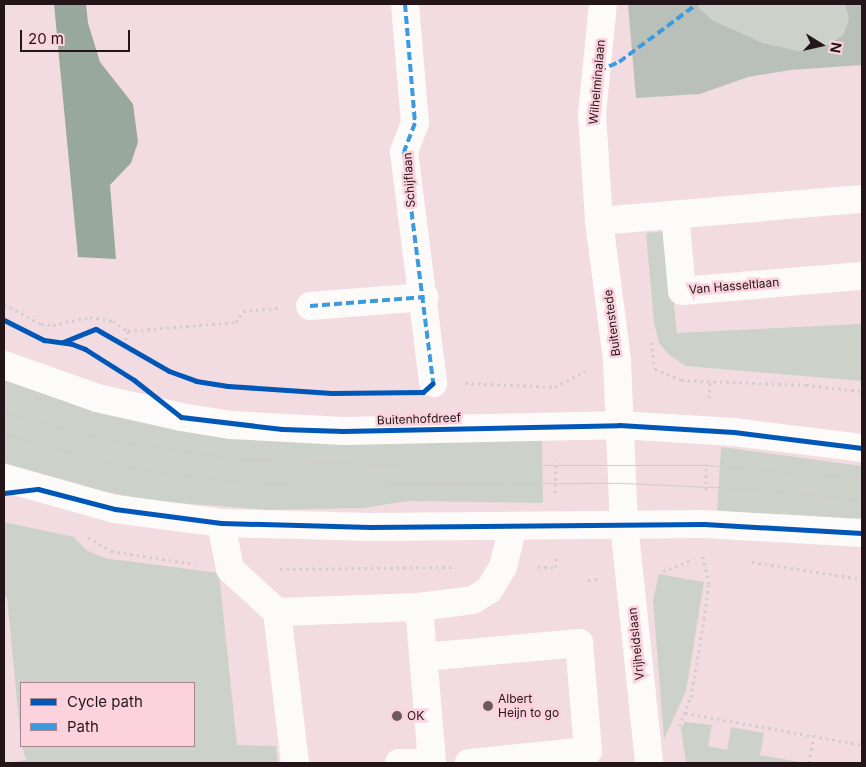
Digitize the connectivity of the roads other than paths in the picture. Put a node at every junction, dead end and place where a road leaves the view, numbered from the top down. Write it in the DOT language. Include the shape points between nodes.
graph roads {
  1 [pos="404,4"];
  2 [pos="603,4"];
  3 [pos="862,199"];
  4 [pos="675,215"];
  5 [pos="599,221"];
  6 [pos="862,276"];
  7 [pos="424,297"];
  8 [pos="310,306"];
  9 [pos="4,365"];
  10 [pos="433,383"];
  11 [pos="620,425"];
  12 [pos="862,448"];
  13 [pos="4,478"];
  14 [pos="221,523"];
  15 [pos="624,524"];
  16 [pos="513,526"];
  17 [pos="862,533"];
  18 [pos="419,607"];
  19 [pos="277,612"];
  20 [pos="423,657"];
  21 [pos="295,763"];
  22 [pos="399,763"];
  23 [pos="417,763"];
  24 [pos="432,763"];
  25 [pos="469,763"];
  26 [pos="649,763"];
  1 -- 7 [label="street, Schijflaan" via="415,122 404,152"];
  2 -- 5 [label="street, Wilhelminalaan" via="592,114"];
  3 -- 4 [label="street"];
  4 -- 5 [label="street"];
  4 -- 6 [label="street, Van Hasseltlaan" via="682,291"];
  5 -- 11 [label="street, Buitenstede" via="617,370"];
  7 -- 8 [label="street"];
  7 -- 10 [label="street, Schijflaan"];
  9 -- 11 [label="street, Buitenhofdreef" via="97,398 181,418 231,425 343,431"];
  11 -- 12 [label="street, Buitenhofdreef"];
  11 -- 15 [label="street"];
  13 -- 14 [label="street" via="115,508"];
  14 -- 16 [label="street"];
  14 -- 19 [label="street" via="230,569"];
  15 -- 16 [label="street"];
  15 -- 17 [label="street" via="704,524"];
  15 -- 26 [label="street, Vrijheidslaan"];
  16 -- 18 [label="street" via="503,566 490,590 473,600"];
  18 -- 19 [label="street"];
  18 -- 20 [label="street"];
  19 -- 21 [label="street"];
  20 -- 24 [label="street"];
  20 -- 25 [label="street" via="578,643 588,751"];
  22 -- 23 [label="street"];
}
